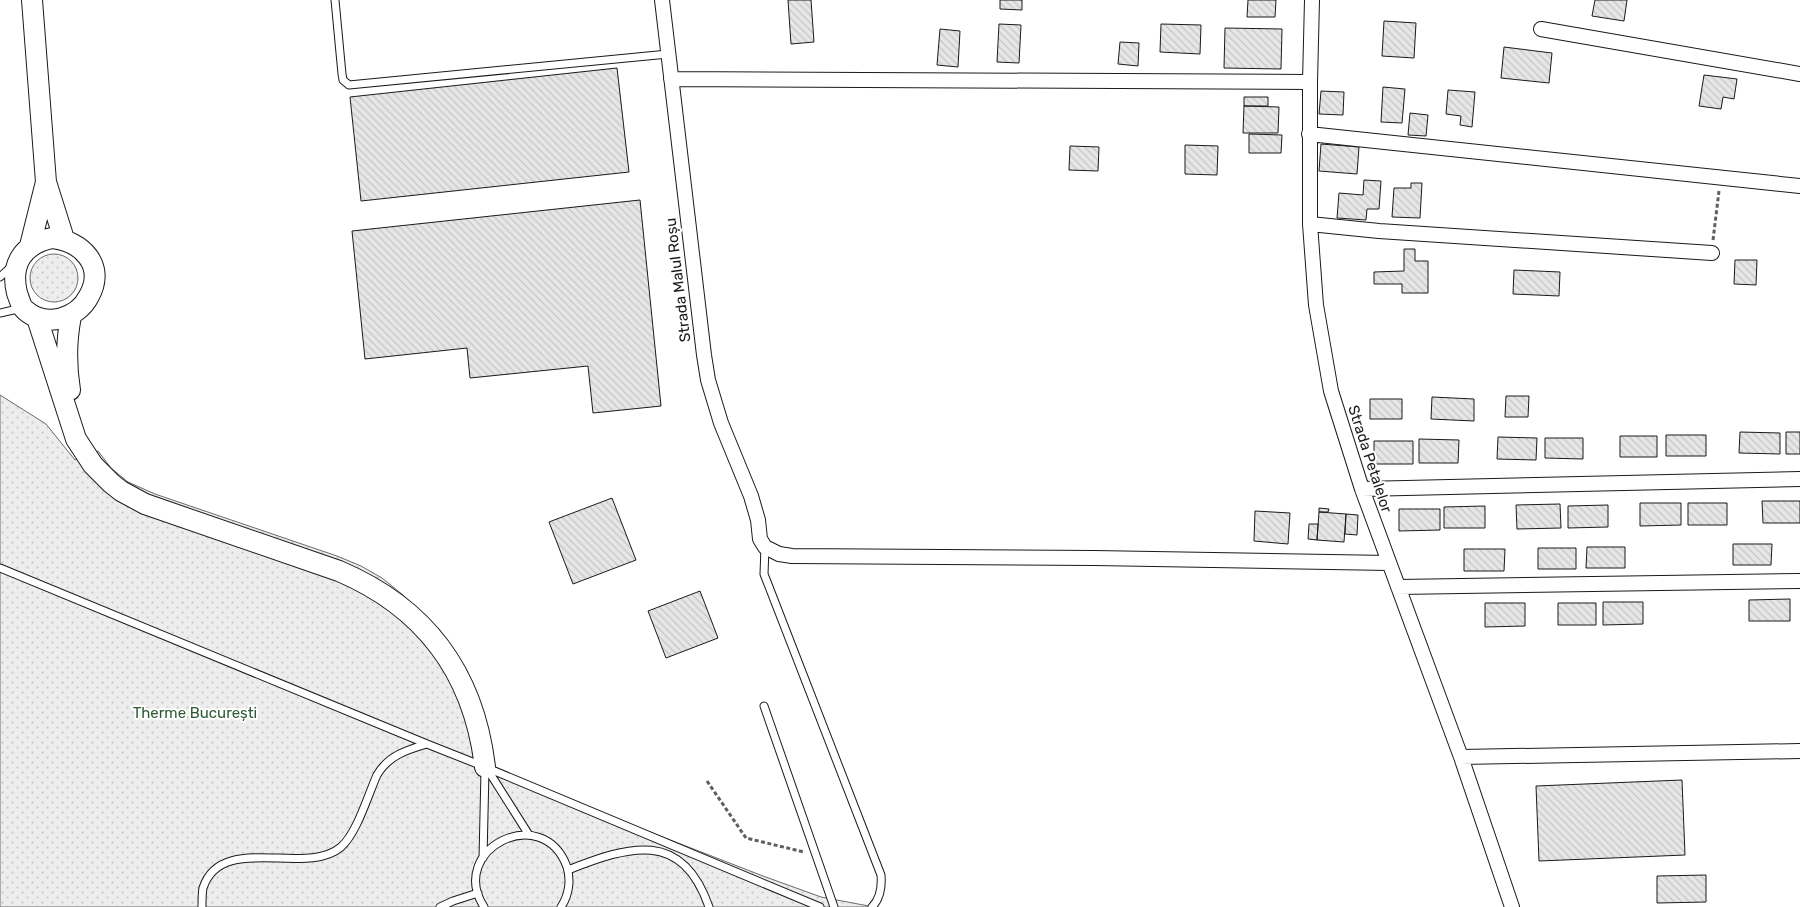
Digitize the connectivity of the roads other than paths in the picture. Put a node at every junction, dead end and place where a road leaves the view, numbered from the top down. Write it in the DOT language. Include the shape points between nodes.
graph roads {
  1 [pos="32,0"];
  2 [pos="335,0"];
  3 [pos="662,0"];
  4 [pos="1312,0"];
  5 [pos="1541,29"];
  6 [pos="668,54"];
  7 [pos="1800,74"];
  8 [pos="671,79"];
  9 [pos="1310,82"];
  10 [pos="1309,134"];
  11 [pos="46,182"];
  12 [pos="1800,186"];
  13 [pos="1310,224"];
  14 [pos="64,239"];
  15 [pos="25,253"];
  16 [pos="1712,253"];
  17 [pos="0,278"];
  18 [pos="0,313"];
  19 [pos="30,313"];
  20 [pos="71,316"];
  21 [pos="76,439"];
  22 [pos="1800,479"];
  23 [pos="1362,490"];
  24 [pos="765,547"];
  25 [pos="1389,563"];
  26 [pos="0,568"];
  27 [pos="1800,581"];
  28 [pos="1398,587"];
  29 [pos="764,706"];
  30 [pos="427,744"];
  31 [pos="1800,750"];
  32 [pos="1462,757"];
  33 [pos="485,767"];
  34 [pos="529,835"];
  35 [pos="483,858"];
  36 [pos="568,870"];
  37 [pos="478,893"];
  38 [pos="202,907"];
  39 [pos="440,907"];
  40 [pos="484,907"];
  41 [pos="561,907"];
  42 [pos="709,907"];
  43 [pos="820,907"];
  44 [pos="834,907"];
  45 [pos="872,907"];
  46 [pos="1512,907"];
  1 -- 11 [label="street"];
  2 -- 6 [label="lane" via="342,74 349,85"];
  3 -- 6 [label="street, Strada Malul Roșu"];
  4 -- 9 [label="street, Strada Petalelor"];
  5 -- 7 [label="street"];
  6 -- 8 [label="street, Strada Malul Roșu"];
  8 -- 9 [label="street"];
  8 -- 24 [label="street, Strada Malul Roșu" via="708,380 720,423 751,496"];
  9 -- 10 [label="street, Strada Petalelor"];
  10 -- 12 [label="street"];
  10 -- 13 [label="street, Strada Petalelor"];
  11 -- 14 [label="street"];
  11 -- 15 [label="street"];
  13 -- 16 [label="street"];
  13 -- 23 [label="street, Strada Petalelor" via="1316,305 1331,391"];
  14 -- 15 [label="street" via="41,240"];
  14 -- 20 [label="street" via="86,253 94,277 85,304"];
  15 -- 17 [label="lane"];
  15 -- 19 [label="street" via="15,272 15,285"];
  18 -- 19 [label="lane"];
  19 -- 20 [label="street" via="53,320"];
  19 -- 21 [label="street"];
  20 -- 21 [label="street" via="66,350"];
  21 -- 33 [label="street" via="103,476 133,499 339,571 380,591 405,609 439,646 462,684 478,725"];
  22 -- 23 [label="street"];
  23 -- 25 [label="street, Strada Petalelor"];
  24 -- 25 [label="street" via="792,556"];
  24 -- 45 [label="lane" via="764,574 881,875 881,893"];
  25 -- 28 [label="street, Strada Petalelor"];
  26 -- 30 [label="lane"];
  27 -- 28 [label="street"];
  28 -- 32 [label="street, Strada Petalelor"];
  29 -- 44 [label="lane"];
  30 -- 33 [label="lane"];
  30 -- 38 [label="lane" via="407,750 382,767 352,834 341,847 327,855 225,862 212,872 203,888"];
  31 -- 32 [label="street"];
  32 -- 46 [label="street, Strada Petalelor"];
  33 -- 34 [label="lane"];
  33 -- 35 [label="lane"];
  33 -- 43 [label="lane"];
  34 -- 35 [label="lane" via="510,836 494,844"];
  34 -- 36 [label="lane" via="553,846"];
  35 -- 37 [label="lane" via="477,875"];
  36 -- 41 [label="lane" via="568,892"];
  36 -- 42 [label="lane" via="611,854 635,849 652,850 686,866 702,888"];
  37 -- 39 [label="lane"];
  37 -- 40 [label="lane"];
}
